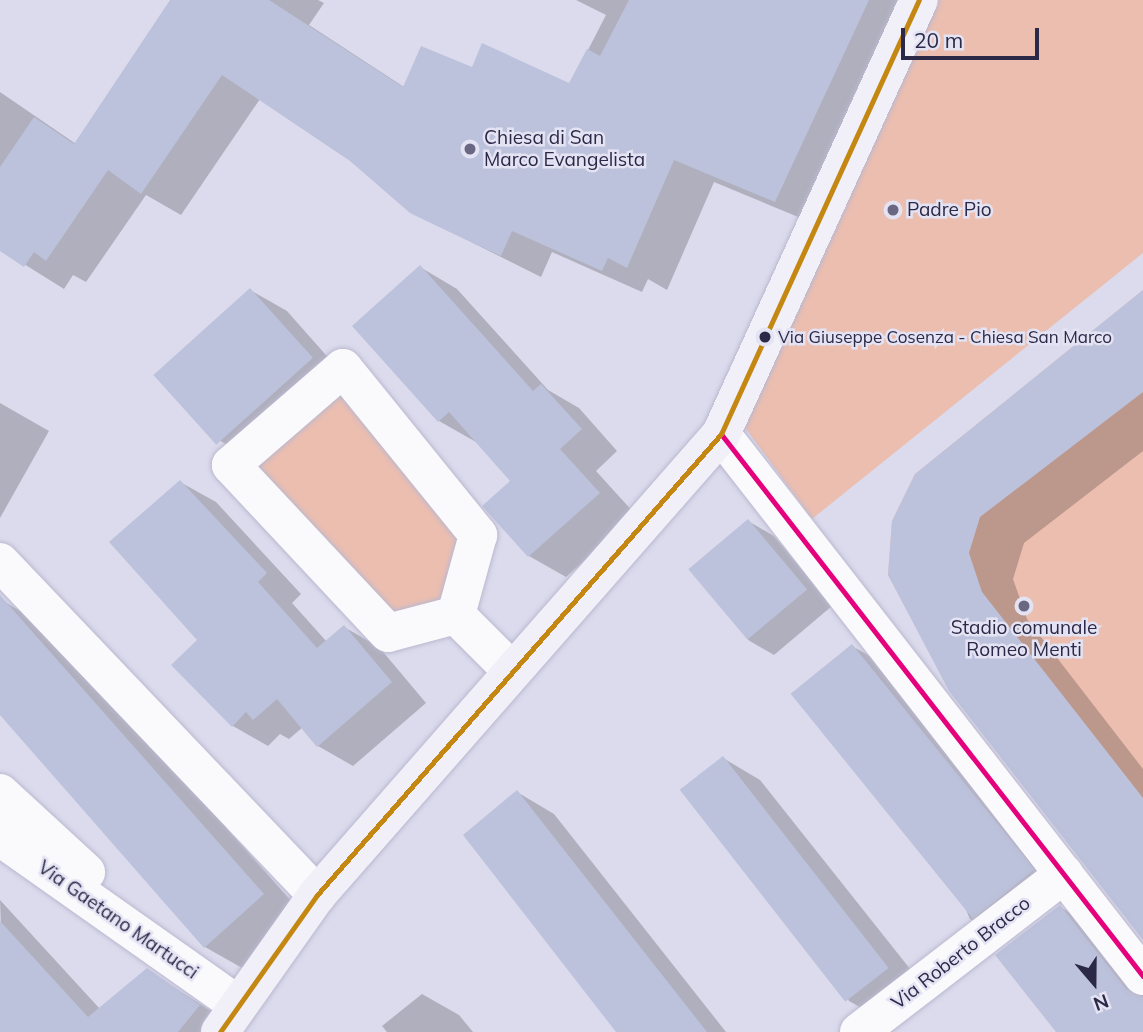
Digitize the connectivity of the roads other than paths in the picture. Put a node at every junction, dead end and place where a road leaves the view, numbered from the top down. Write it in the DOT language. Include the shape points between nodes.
graph roads {
  1 [pos="919,0"];
  2 [pos="721,434"];
  3 [pos="0,562"];
  4 [pos="456,615"];
  5 [pos="510,669"];
  6 [pos="0,793"];
  7 [pos="0,837"];
  8 [pos="87,873"];
  9 [pos="1064,874"];
  10 [pos="317,895"];
  11 [pos="1143,976"];
  12 [pos="228,1018"];
  13 [pos="859,1032"];
  1 -- 2 [label="main road"];
  2 -- 5 [label="main road"];
  2 -- 9 [label="street"];
  3 -- 10 [label="street"];
  4 -- 4 [label="street" via="388,633 231,465 343,369 478,535"];
  4 -- 5 [label="street"];
  5 -- 10 [label="main road"];
  6 -- 8 [label="street"];
  7 -- 12 [label="street, Via Gaetano Martucci"];
  9 -- 11 [label="street"];
  9 -- 13 [label="street, Via Roberto Bracco"];
  10 -- 12 [label="main road"];
}
